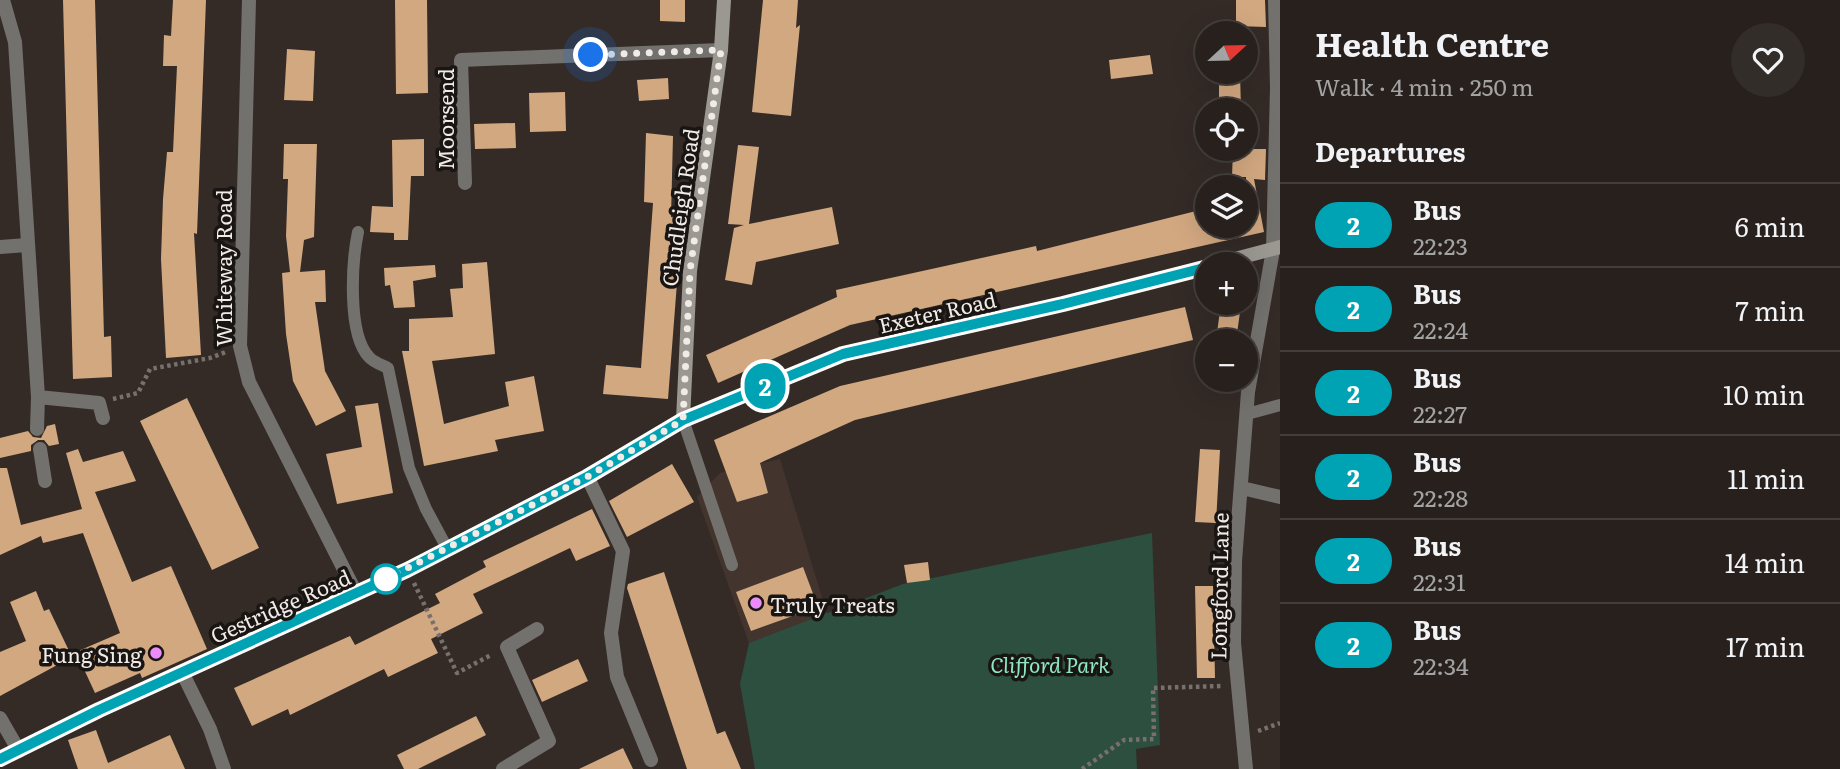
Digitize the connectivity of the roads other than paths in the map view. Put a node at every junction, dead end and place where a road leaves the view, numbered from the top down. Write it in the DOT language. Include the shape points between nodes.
graph roads {
  1 [pos="3,0"];
  2 [pos="249,0"];
  3 [pos="724,0"];
  4 [pos="1275,0"];
  5 [pos="721,50"];
  6 [pos="465,183"];
  7 [pos="358,232"];
  8 [pos="27,245"];
  9 [pos="0,247"];
  10 [pos="1276,248"];
  11 [pos="1258,253"];
  12 [pos="1195,270"];
  13 [pos="38,397"];
  14 [pos="1280,405"];
  15 [pos="1247,414"];
  16 [pos="103,418"];
  17 [pos="683,420"];
  18 [pos="37,429"];
  19 [pos="40,449"];
  20 [pos="587,477"];
  21 [pos="45,481"];
  22 [pos="1242,488"];
  23 [pos="1280,497"];
  24 [pos="447,548"];
  25 [pos="732,565"];
  26 [pos="356,593"];
  27 [pos="537,629"];
  28 [pos="182,672"];
  29 [pos="0,718"];
  30 [pos="19,751"];
  31 [pos="0,759"];
  32 [pos="651,760"];
  33 [pos="224,769"];
  34 [pos="503,769"];
  35 [pos="1245,769"];
  1 -- 8 [label="street" via="15,42"];
  2 -- 26 [label="street, Whiteway Road" via="240,346 249,382"];
  3 -- 5 [label="main road, Chudleigh Road"];
  4 -- 10 [label="street, Longford Lane"];
  5 -- 6 [label="street, Moorsend" via="461,60"];
  5 -- 17 [label="main road, Chudleigh Road" via="690,271"];
  7 -- 24 [label="lane" via="353,258 355,317 363,347 369,358 388,368 409,468"];
  8 -- 9 [label="street"];
  8 -- 13 [label="street"];
  10 -- 11 [label="main road"];
  10 -- 15 [label="street, Longford Lane"];
  12 -- 17 [label="main road, Exeter Road" via="843,354"];
  13 -- 16 [label="street" via="99,403"];
  13 -- 18 [label="street"];
  14 -- 15 [label="lane"];
  15 -- 22 [label="street, Longford Lane"];
  17 -- 20 [label="main road, Gestridge Road"];
  17 -- 25 [label="lane"];
  19 -- 21 [label="street"];
  20 -- 24 [label="main road, Gestridge Road"];
  20 -- 32 [label="street" via="623,551 611,633 617,677"];
  22 -- 23 [label="street, Longford Lane"];
  22 -- 35 [label="street, Longford Lane" via="1234,643"];
  24 -- 26 [label="main road, Gestridge Road"];
  26 -- 28 [label="main road, Gestridge Road"];
  27 -- 34 [label="street" via="508,647 549,741"];
  28 -- 30 [label="main road, Gestridge Road"];
  28 -- 33 [label="street"];
  29 -- 30 [label="street"];
  30 -- 31 [label="main road, Gestridge Road"];
}
